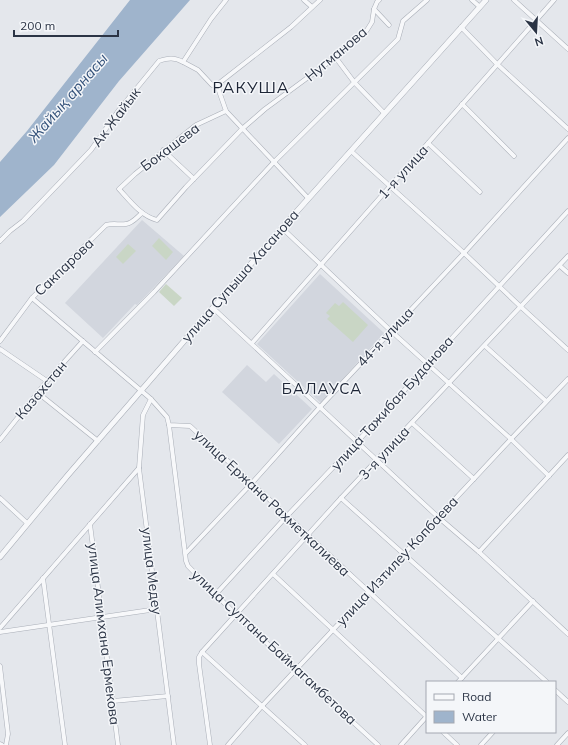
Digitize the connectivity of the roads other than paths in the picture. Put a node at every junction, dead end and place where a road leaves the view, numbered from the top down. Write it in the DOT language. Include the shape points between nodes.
graph roads {
  1 [pos="226,0"];
  2 [pos="304,0"];
  3 [pos="320,0"];
  4 [pos="379,0"];
  5 [pos="427,0"];
  6 [pos="472,0"];
  7 [pos="486,0"];
  8 [pos="514,0"];
  9 [pos="554,0"];
  10 [pos="312,7"];
  11 [pos="480,7"];
  12 [pos="374,9"];
  13 [pos="536,20"];
  14 [pos="389,25"];
  15 [pos="461,27"];
  16 [pos="568,49"];
  17 [pos="336,58"];
  18 [pos="183,62"];
  19 [pos="497,64"];
  20 [pos="354,82"];
  21 [pos="218,84"];
  22 [pos="462,104"];
  23 [pos="226,111"];
  24 [pos="384,113"];
  25 [pos="242,129"];
  26 [pos="568,129"];
  27 [pos="568,138"];
  28 [pos="428,143"];
  29 [pos="163,150"];
  30 [pos="351,151"];
  31 [pos="514,156"];
  32 [pos="274,162"];
  33 [pos="194,179"];
  34 [pos="389,187"];
  35 [pos="480,192"];
  36 [pos="308,198"];
  37 [pos="568,211"];
  38 [pos="142,213"];
  39 [pos="282,228"];
  40 [pos="0,242"];
  41 [pos="464,253"];
  42 [pos="568,256"];
  43 [pos="320,264"];
  44 [pos="560,266"];
  45 [pos="568,273"];
  46 [pos="499,286"];
  47 [pos="32,298"];
  48 [pos="521,307"];
  49 [pos="213,308"];
  50 [pos="391,331"];
  51 [pos="0,341"];
  52 [pos="82,341"];
  53 [pos="252,343"];
  54 [pos="484,346"];
  55 [pos="0,349"];
  56 [pos="568,350"];
  57 [pos="95,352"];
  58 [pos="428,364"];
  59 [pos="568,379"];
  60 [pos="47,381"];
  61 [pos="449,383"];
  62 [pos="141,391"];
  63 [pos="38,393"];
  64 [pos="151,399"];
  65 [pos="546,401"];
  66 [pos="320,407"];
  67 [pos="412,423"];
  68 [pos="169,425"];
  69 [pos="511,439"];
  70 [pos="0,440"];
  71 [pos="98,441"];
  72 [pos="358,441"];
  73 [pos="568,455"];
  74 [pos="377,460"];
  75 [pos="139,468"];
  76 [pos="549,476"];
  77 [pos="474,479"];
  78 [pos="251,484"];
  79 [pos="0,498"];
  80 [pos="341,498"];
  81 [pos="286,517"];
  82 [pos="438,517"];
  83 [pos="27,523"];
  84 [pos="90,524"];
  85 [pos="306,536"];
  86 [pos="479,552"];
  87 [pos="186,553"];
  88 [pos="404,554"];
  89 [pos="0,557"];
  90 [pos="273,574"];
  91 [pos="43,578"];
  92 [pos="368,593"];
  93 [pos="216,594"];
  94 [pos="533,601"];
  95 [pos="157,609"];
  96 [pos="236,614"];
  97 [pos="102,616"];
  98 [pos="50,624"];
  99 [pos="0,628"];
  100 [pos="334,630"];
  101 [pos="0,632"];
  102 [pos="568,634"];
  103 [pos="498,638"];
  104 [pos="202,652"];
  105 [pos="0,666"];
  106 [pos="296,671"];
  107 [pos="462,678"];
  108 [pos="543,678"];
  109 [pos="459,681"];
  110 [pos="540,681"];
  111 [pos="546,681"];
  112 [pos="556,691"];
  113 [pos="168,696"];
  114 [pos="113,701"];
  115 [pos="568,702"];
  116 [pos="262,706"];
  117 [pos="426,716"];
  118 [pos="426,718"];
  119 [pos="444,733"];
  120 [pos="492,733"];
  121 [pos="568,733"];
  122 [pos="6,745"];
  123 [pos="65,745"];
  124 [pos="118,745"];
  125 [pos="174,745"];
  126 [pos="210,745"];
  127 [pos="228,745"];
  128 [pos="305,745"];
  129 [pos="378,745"];
  130 [pos="401,745"];
  131 [pos="457,745"];
  132 [pos="481,745"];
  133 [pos="557,745"];
  1 -- 18 [label="street"];
  2 -- 10 [label="street"];
  3 -- 10 [label="street"];
  4 -- 12 [label="street, Нугманова"];
  5 -- 20 [label="street" via="403,21 398,39"];
  6 -- 11 [label="street"];
  7 -- 11 [label="street, улица Супыша Хасанова"];
  8 -- 13 [label="street"];
  9 -- 13 [label="street, 1-я улица"];
  10 -- 21 [label="street" via="291,27"];
  11 -- 15 [label="street, улица Супыша Хасанова"];
  12 -- 14 [label="street"];
  12 -- 17 [label="street, Нугманова" via="372,22 367,30"];
  13 -- 16 [label="street"];
  13 -- 19 [label="street, 1-я улица"];
  15 -- 19 [label="street"];
  15 -- 24 [label="street, улица Супыша Хасанова"];
  17 -- 20 [label="street"];
  17 -- 25 [label="street, Нугманова" via="265,109"];
  18 -- 21 [label="street" via="198,70 212,85"];
  18 -- 40 [label="street, Ак Жайык" via="176,58 159,61 119,110 92,150"];
  19 -- 22 [label="street, 1-я улица"];
  19 -- 26 [label="street"];
  20 -- 24 [label="street"];
  20 -- 32 [label="street"];
  21 -- 23 [label="street"];
  22 -- 28 [label="street, 1-я улица"];
  22 -- 31 [label="street"];
  23 -- 25 [label="street"];
  23 -- 29 [label="street, Бокашева" via="196,125"];
  24 -- 30 [label="street, улица Супыша Хасанова"];
  25 -- 32 [label="street"];
  25 -- 33 [label="street"];
  27 -- 41 [label="street, 44-я улица"];
  28 -- 34 [label="street, 1-я улица"];
  28 -- 35 [label="street"];
  29 -- 33 [label="street"];
  29 -- 38 [label="street, Бокашева" via="119,190"];
  30 -- 34 [label="street"];
  30 -- 36 [label="street, улица Супыша Хасанова"];
  32 -- 36 [label="street"];
  32 -- 57 [label="street"];
  33 -- 38 [label="street" via="157,220"];
  34 -- 41 [label="street"];
  34 -- 43 [label="street, 1-я улица"];
  36 -- 39 [label="street, улица Супыша Хасанова"];
  37 -- 46 [label="street, улица Тажибая Буданова"];
  38 -- 47 [label="street, Сакпарова" via="127,224 106,226"];
  39 -- 43 [label="street"];
  39 -- 49 [label="street, улица Супыша Хасанова"];
  41 -- 46 [label="street"];
  41 -- 50 [label="street, 44-я улица"];
  42 -- 44 [label="street, 3-я улица"];
  43 -- 50 [label="street"];
  43 -- 53 [label="street, 1-я улица"];
  44 -- 45 [label="street"];
  44 -- 48 [label="street, 3-я улица"];
  46 -- 48 [label="street"];
  46 -- 58 [label="street, улица Тажибая Буданова"];
  47 -- 51 [label="street, Сакпарова"];
  47 -- 52 [label="street"];
  48 -- 54 [label="street, 3-я улица"];
  48 -- 56 [label="street"];
  49 -- 53 [label="street"];
  49 -- 62 [label="street, улица Супыша Хасанова"];
  50 -- 58 [label="street"];
  50 -- 66 [label="street, 44-я улица"];
  52 -- 57 [label="street"];
  52 -- 60 [label="street, Казахстан"];
  53 -- 66 [label="street"];
  54 -- 61 [label="street, 3-я улица"];
  54 -- 65 [label="street"];
  55 -- 60 [label="street"];
  57 -- 62 [label="street"];
  58 -- 61 [label="street"];
  58 -- 72 [label="street, улица Тажибая Буданова"];
  59 -- 65 [label="street, улица Изтилеу Копбаева"];
  60 -- 63 [label="street, Казахстан"];
  61 -- 67 [label="street, 3-я улица"];
  61 -- 69 [label="street"];
  62 -- 64 [label="street"];
  62 -- 71 [label="street, улица Супыша Хасанова"];
  63 -- 70 [label="street, Казахстан"];
  63 -- 71 [label="street"];
  64 -- 68 [label="street" via="167,417"];
  64 -- 75 [label="street, улица Медеу" via="143,415"];
  65 -- 69 [label="street, улица Изтилеу Копбаева"];
  66 -- 72 [label="street"];
  66 -- 78 [label="street, 44-я улица"];
  67 -- 74 [label="street, 3-я улица"];
  67 -- 77 [label="street"];
  68 -- 78 [label="street, улица Ержана Рахметкалиева" via="190,426"];
  68 -- 87 [label="street"];
  69 -- 76 [label="street"];
  69 -- 77 [label="street, улица Изтилеу Копбаева"];
  71 -- 83 [label="street, улица Супыша Хасанова"];
  72 -- 74 [label="street"];
  72 -- 81 [label="street, улица Тажибая Буданова"];
  73 -- 76 [label="street"];
  74 -- 80 [label="street, 3-я улица"];
  74 -- 82 [label="street"];
  75 -- 84 [label="street"];
  75 -- 95 [label="street, улица Медеу"];
  76 -- 86 [label="street"];
  77 -- 82 [label="street, улица Изтилеу Копбаева"];
  78 -- 81 [label="street, улица Ержана Рахметкалиева"];
  78 -- 87 [label="street, 44-я улица"];
  79 -- 83 [label="street"];
  80 -- 85 [label="street, 3-я улица"];
  80 -- 88 [label="street"];
  81 -- 85 [label="street, улица Ержана Рахметкалиева"];
  81 -- 93 [label="street, улица Тажибая Буданова"];
  82 -- 86 [label="street"];
  82 -- 88 [label="street, улица Изтилеу Копбаева"];
  83 -- 89 [label="street, улица Супыша Хасанова"];
  84 -- 91 [label="street"];
  84 -- 97 [label="street, улица Алимхана Ермекова"];
  85 -- 90 [label="street, 3-я улица"];
  85 -- 92 [label="street, улица Ержана Рахметкалиева"];
  86 -- 94 [label="street"];
  87 -- 93 [label="street, улица Султана Баймагамбетова" via="188,566"];
  88 -- 92 [label="street, улица Изтилеу Копбаева"];
  88 -- 103 [label="street"];
  90 -- 96 [label="street, 3-я улица"];
  90 -- 100 [label="street"];
  91 -- 98 [label="street"];
  91 -- 99 [label="street"];
  92 -- 100 [label="street, улица Изтилеу Копбаева"];
  92 -- 107 [label="street, улица Ержана Рахметкалиева"];
  93 -- 96 [label="street, улица Султана Баймагамбетова"];
  94 -- 102 [label="street"];
  94 -- 103 [label="street"];
  95 -- 97 [label="street"];
  95 -- 113 [label="street, улица Медеу"];
  96 -- 104 [label="street, 3-я улица"];
  96 -- 106 [label="street, улица Султана Баймагамбетова"];
  97 -- 98 [label="street"];
  97 -- 114 [label="street, улица Алимхана Ермекова"];
  98 -- 101 [label="street"];
  98 -- 123 [label="street"];
  100 -- 106 [label="street, улица Изтилеу Копбаева"];
  100 -- 117 [label="street"];
  103 -- 107 [label="street"];
  103 -- 108 [label="street"];
  104 -- 116 [label="street"];
  104 -- 126 [label="street" via="199,664"];
  105 -- 122 [label="street" via="8,734"];
  106 -- 116 [label="street, улица Изтилеу Копбаева"];
  106 -- 129 [label="street, улица Султана Баймагамбетова"];
  107 -- 109 [label="street"];
  108 -- 110 [label="street"];
  108 -- 111 [label="street"];
  112 -- 115 [label="street"];
  113 -- 114 [label="street"];
  113 -- 125 [label="street, улица Медеу"];
  114 -- 124 [label="street, улица Алимхана Ермекова"];
  116 -- 127 [label="street, улица Изтилеу Копбаева"];
  116 -- 128 [label="street"];
  118 -- 130 [label="street"];
  119 -- 131 [label="street"];
  120 -- 132 [label="street"];
  121 -- 133 [label="street"];
}
